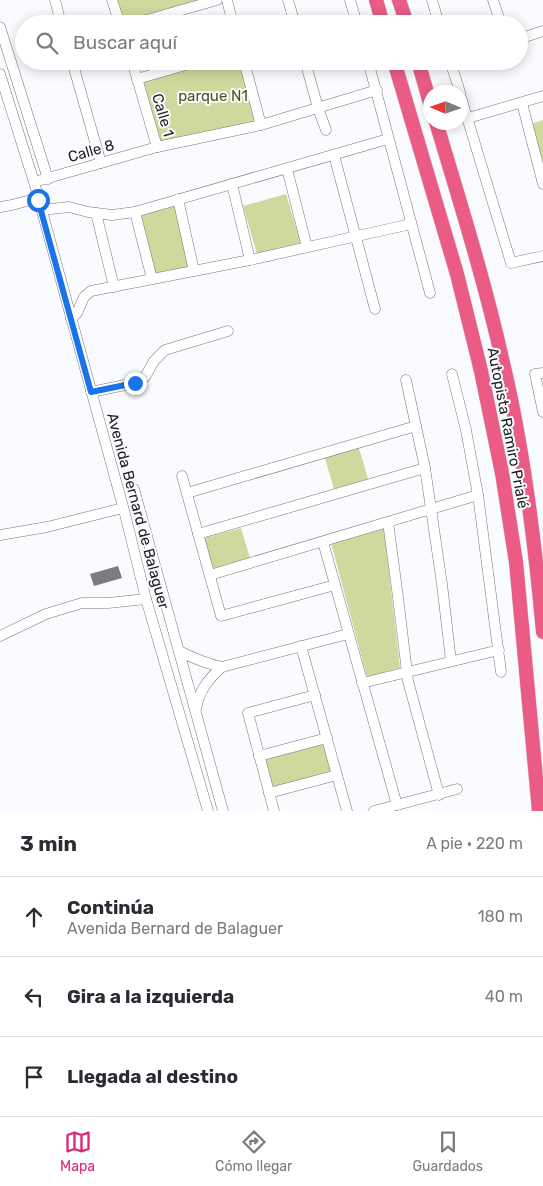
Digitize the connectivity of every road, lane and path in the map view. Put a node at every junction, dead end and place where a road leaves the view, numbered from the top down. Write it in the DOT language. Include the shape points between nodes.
graph roads {
  1 [pos="54,0"];
  2 [pos="112,0"];
  3 [pos="217,0"];
  4 [pos="227,0"];
  5 [pos="288,0"];
  6 [pos="350,0"];
  7 [pos="376,0"];
  8 [pos="399,0"];
  9 [pos="432,0"];
  10 [pos="494,0"];
  11 [pos="58,15"];
  12 [pos="117,15"];
  13 [pos="164,15"];
  14 [pos="231,15"];
  15 [pos="292,15"];
  16 [pos="354,15"];
  17 [pos="380,15"];
  18 [pos="404,15"];
  19 [pos="436,15"];
  20 [pos="498,15"];
  21 [pos="0,27"];
  22 [pos="543,31"];
  23 [pos="528,36"];
  24 [pos="75,70"];
  25 [pos="134,70"];
  26 [pos="168,70"];
  27 [pos="246,70"];
  28 [pos="307,70"];
  29 [pos="371,70"];
  30 [pos="397,70"];
  31 [pos="421,70"];
  32 [pos="454,70"];
  33 [pos="0,74"];
  34 [pos="137,79"];
  35 [pos="425,85"];
  36 [pos="458,85"];
  37 [pos="377,90"];
  38 [pos="543,96"];
  39 [pos="522,103"];
  40 [pos="318,108"];
  41 [pos="468,118"];
  42 [pos="261,124"];
  43 [pos="326,130"];
  44 [pos="438,130"];
  45 [pos="388,140"];
  46 [pos="156,147"];
  47 [pos="334,155"];
  48 [pos="101,163"];
  49 [pos="287,169"];
  50 [pos="48,179"];
  51 [pos="34,182"];
  52 [pos="232,184"];
  53 [pos="543,184"];
  54 [pos="38,198"];
  55 [pos="178,199"];
  56 [pos="0,207"];
  57 [pos="42,210"];
  58 [pos="135,212"];
  59 [pos="96,213"];
  60 [pos="411,224"];
  61 [pos="356,236"];
  62 [pos="307,247"];
  63 [pos="543,256"];
  64 [pos="250,260"];
  65 [pos="194,271"];
  66 [pos="152,279"];
  67 [pos="114,286"];
  68 [pos="430,293"];
  69 [pos="375,309"];
  70 [pos="71,319"];
  71 [pos="228,332"];
  72 [pos="543,373"];
  73 [pos="452,374"];
  74 [pos="406,380"];
  75 [pos="91,392"];
  76 [pos="543,412"];
  77 [pos="416,426"];
  78 [pos="425,468"];
  79 [pos="182,476"];
  80 [pos="134,489"];
  81 [pos="187,494"];
  82 [pos="478,496"];
  83 [pos="431,509"];
  84 [pos="124,511"];
  85 [pos="143,522"];
  86 [pos="388,522"];
  87 [pos="198,534"];
  88 [pos="0,535"];
  89 [pos="323,542"];
  90 [pos="210,576"];
  91 [pos="335,586"];
  92 [pos="146,599"];
  93 [pos="543,632"];
  94 [pos="348,634"];
  95 [pos="0,636"];
  96 [pos="301,646"];
  97 [pos="499,650"];
  98 [pos="179,651"];
  99 [pos="451,661"];
  100 [pos="222,667"];
  101 [pos="407,672"];
  102 [pos="501,672"];
  103 [pos="362,683"];
  104 [pos="315,695"];
  105 [pos="196,712"];
  106 [pos="327,738"];
  107 [pos="259,756"];
  108 [pos="337,775"];
  109 [pos="457,789"];
  110 [pos="269,793"];
  111 [pos="439,795"];
  112 [pos="397,805"];
  113 [pos="207,811"];
  114 [pos="223,811"];
  115 [pos="274,811"];
  116 [pos="347,811"];
  117 [pos="374,811"];
  118 [pos="540,811"];
  1 -- 11 [label="street"];
  2 -- 12 [label="street"];
  3 -- 13 [label="street"];
  4 -- 14 [label="street"];
  5 -- 15 [label="street"];
  6 -- 16 [label="street"];
  7 -- 17 [label="highway"];
  8 -- 18 [label="highway"];
  9 -- 19 [label="street"];
  10 -- 20 [label="street"];
  21 -- 50 [label="street"];
  22 -- 23 [label="street"];
  24 -- 48 [label="street"];
  25 -- 34 [label="street, Calle 1"];
  26 -- 34 [label="street"];
  27 -- 42 [label="street"];
  28 -- 40 [label="street"];
  29 -- 37 [label="street"];
  30 -- 118 [label="highway, Autopista Ramiro Prialé" via="457,274 502,473 516,562"];
  31 -- 35 [label="highway"];
  32 -- 36 [label="street"];
  33 -- 51 [label="street, Avenida Bernard de Balaguer"];
  34 -- 46 [label="street, Calle 1"];
  37 -- 40 [label="street, Calle 8"];
  37 -- 45 [label="street"];
  38 -- 39 [label="street"];
  39 -- 41 [label="street"];
  39 -- 53 [label="street"];
  40 -- 42 [label="street, Calle 8"];
  40 -- 43 [label="street"];
  41 -- 63 [label="street" via="510,263"];
  42 -- 46 [label="street, Calle 8"];
  44 -- 93 [label="highway, Autopista Ramiro Prialé" via="504,364 523,466"];
  45 -- 47 [label="street"];
  45 -- 60 [label="street"];
  46 -- 48 [label="street, Calle 8"];
  47 -- 49 [label="street"];
  47 -- 61 [label="street"];
  48 -- 50 [label="street, Calle 8"];
  49 -- 52 [label="street"];
  49 -- 62 [label="street"];
  50 -- 51 [label="street, Calle 8"];
  51 -- 54 [label="street, Avenida Bernard de Balaguer"];
  52 -- 55 [label="street"];
  52 -- 64 [label="street"];
  54 -- 56 [label="street"];
  54 -- 57 [label="street, Avenida Bernard de Balaguer"];
  55 -- 58 [label="street"];
  55 -- 65 [label="street"];
  57 -- 59 [label="street" via="69,207"];
  57 -- 70 [label="street, Avenida Bernard de Balaguer"];
  58 -- 59 [label="street"];
  58 -- 66 [label="street"];
  59 -- 67 [label="street"];
  60 -- 61 [label="street"];
  60 -- 68 [label="street"];
  61 -- 62 [label="street"];
  61 -- 69 [label="street"];
  62 -- 64 [label="street"];
  64 -- 65 [label="street"];
  65 -- 66 [label="street"];
  66 -- 67 [label="street"];
  67 -- 70 [label="street" via="91,291"];
  70 -- 75 [label="street, Avenida Bernard de Balaguer"];
  71 -- 75 [label="street" via="165,350 145,377 135,383"];
  72 -- 76 [label="street" via="535,374"];
  73 -- 82 [label="street"];
  74 -- 77 [label="street"];
  75 -- 84 [label="street, Avenida Bernard de Balaguer"];
  77 -- 78 [label="street"];
  77 -- 81 [label="street"];
  78 -- 83 [label="street"];
  78 -- 87 [label="street"];
  79 -- 81 [label="street"];
  80 -- 85 [label="street"];
  81 -- 87 [label="street"];
  82 -- 83 [label="street"];
  82 -- 97 [label="street"];
  83 -- 86 [label="street"];
  83 -- 99 [label="street"];
  84 -- 85 [label="street"];
  84 -- 88 [label="street"];
  84 -- 92 [label="street, Avenida Bernard de Balaguer"];
  85 -- 98 [label="street"];
  86 -- 89 [label="street"];
  86 -- 101 [label="street"];
  87 -- 90 [label="street"];
  89 -- 90 [label="street"];
  89 -- 91 [label="street"];
  90 -- 91 [label="street" via="221,616"];
  91 -- 94 [label="street"];
  92 -- 95 [label="street" via="82,603 46,614"];
  92 -- 113 [label="street, Avenida Bernard de Balaguer"];
  94 -- 96 [label="street"];
  94 -- 103 [label="street"];
  96 -- 100 [label="street"];
  96 -- 104 [label="street"];
  97 -- 99 [label="street"];
  97 -- 102 [label="street"];
  98 -- 100 [label="street"];
  98 -- 105 [label="street"];
  99 -- 101 [label="street"];
  100 -- 105 [label="street" via="204,687"];
  101 -- 103 [label="street"];
  101 -- 111 [label="street"];
  103 -- 112 [label="street"];
  104 -- 106 [label="street"];
  104 -- 107 [label="street" via="248,712"];
  105 -- 114 [label="street"];
  106 -- 107 [label="street"];
  106 -- 108 [label="street"];
  107 -- 110 [label="street"];
  108 -- 110 [label="street"];
  108 -- 116 [label="street"];
  109 -- 111 [label="street"];
  110 -- 115 [label="street"];
  111 -- 112 [label="street"];
  112 -- 117 [label="street"];
}
